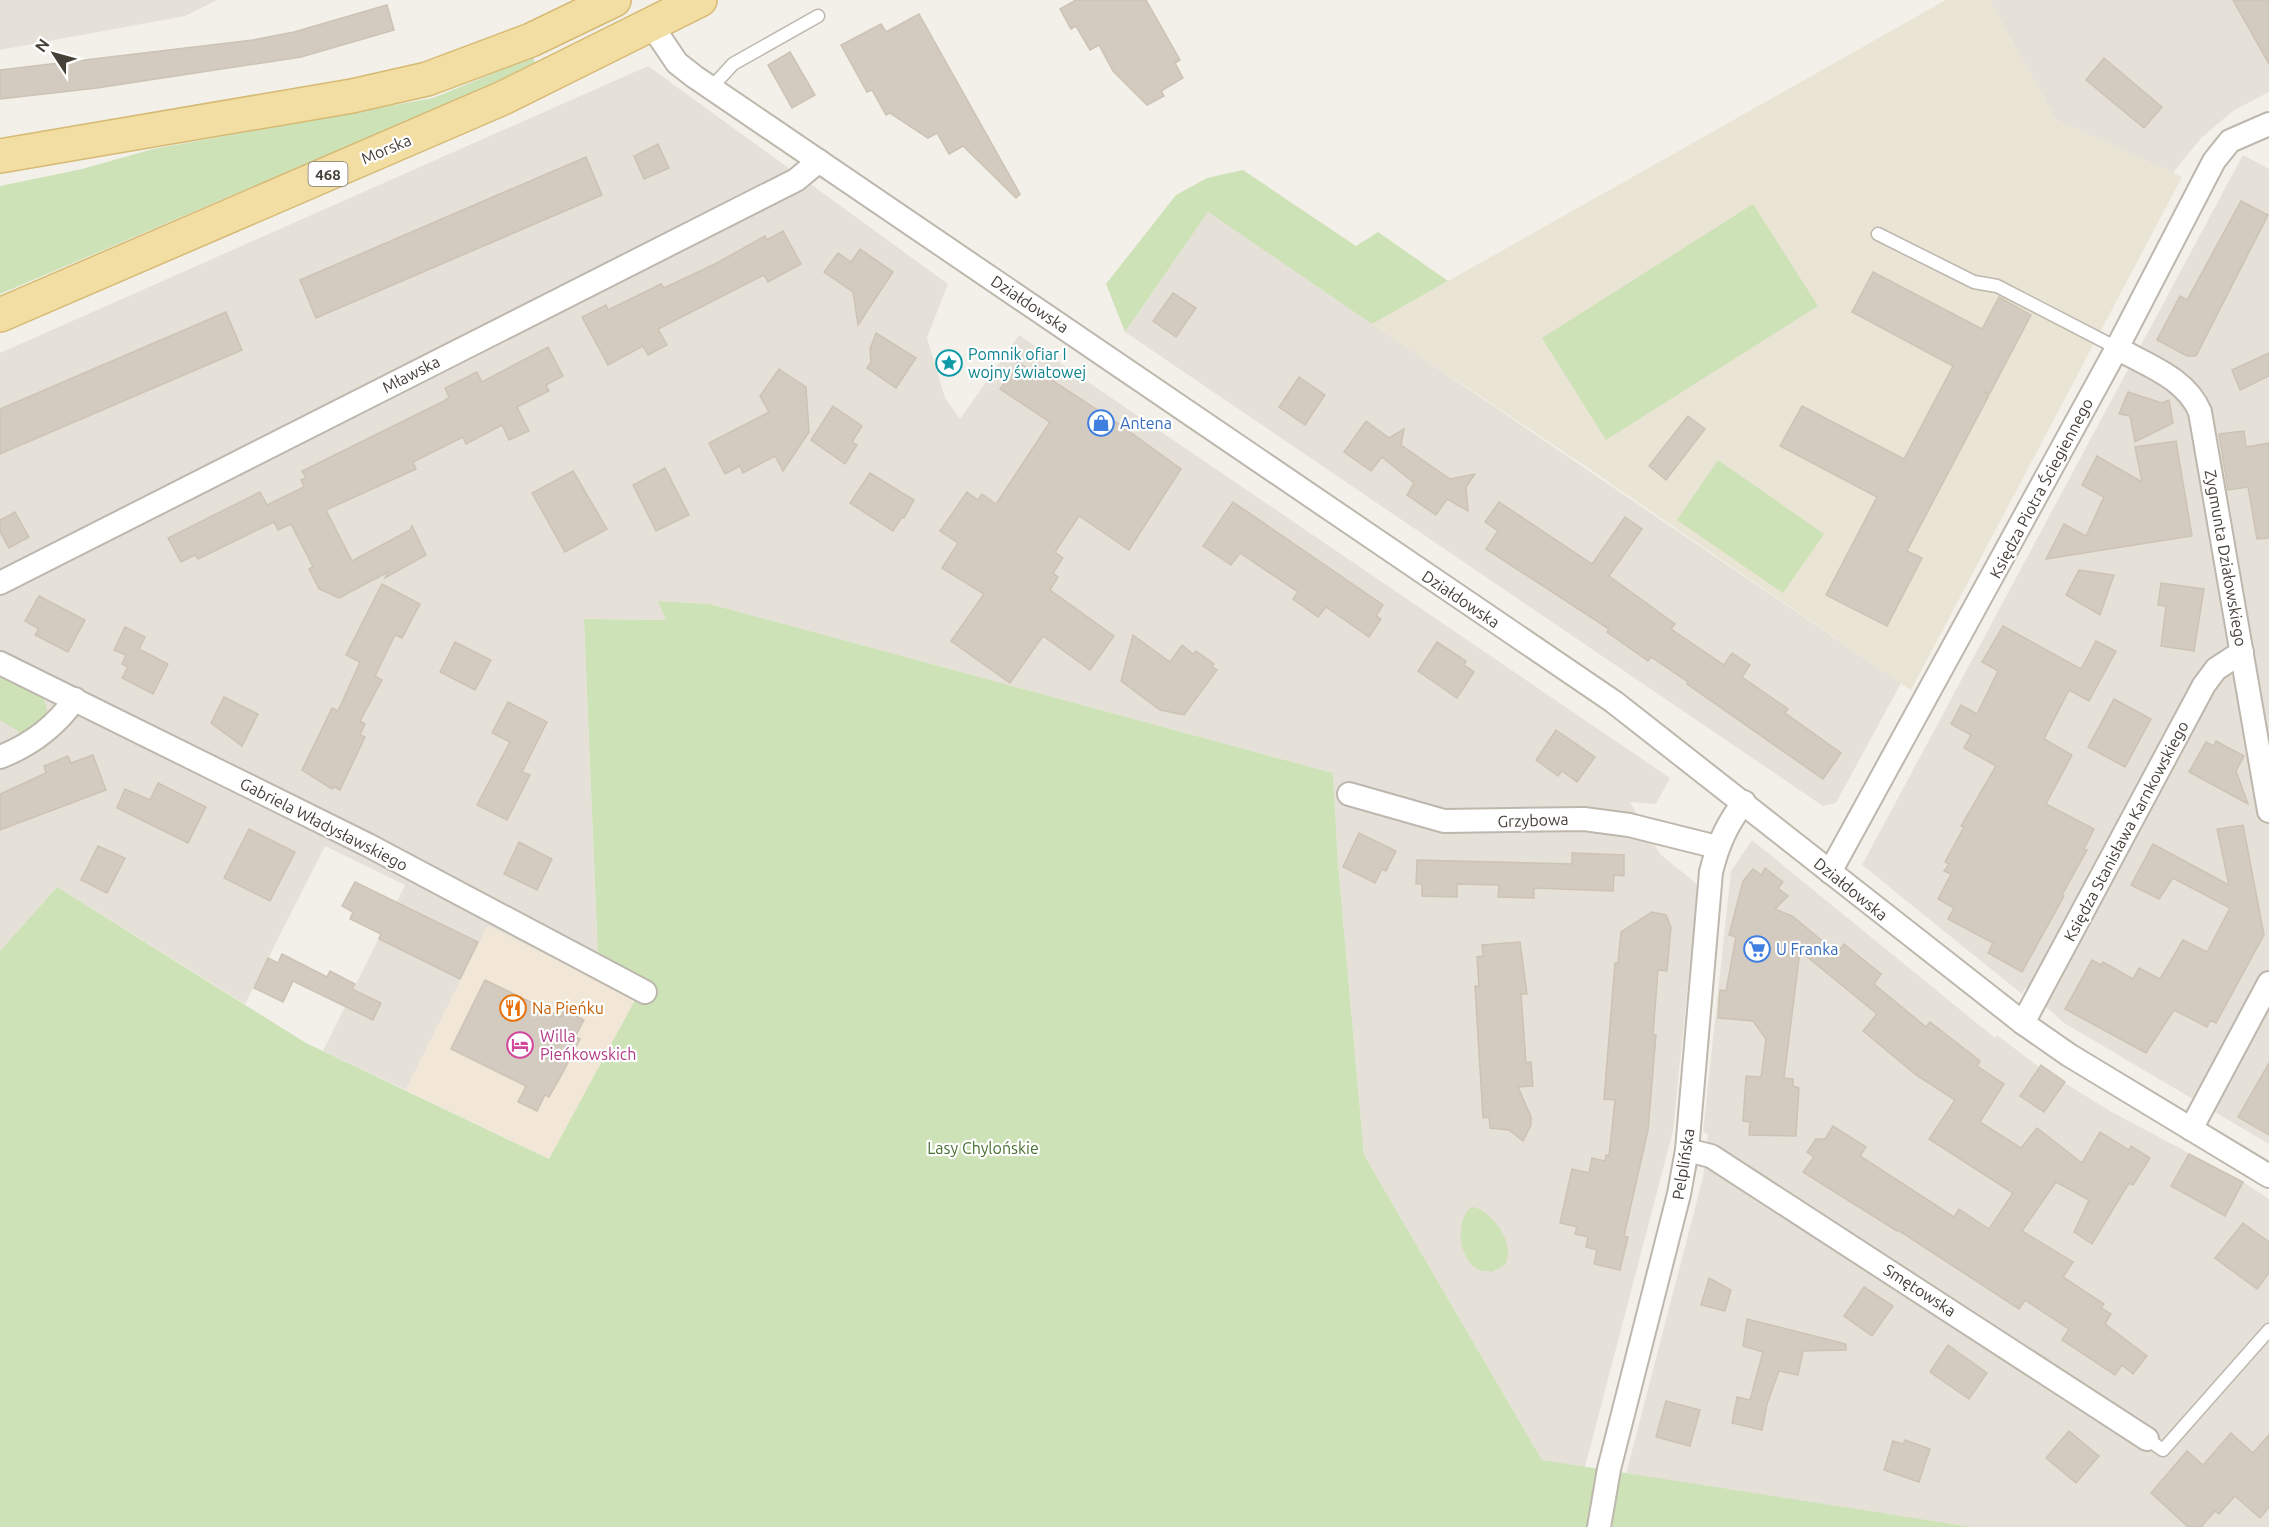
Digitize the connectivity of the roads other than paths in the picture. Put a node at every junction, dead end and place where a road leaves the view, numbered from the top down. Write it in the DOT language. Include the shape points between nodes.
graph roads {
  1 [pos="614,0"];
  2 [pos="700,0"];
  3 [pos="818,16"];
  4 [pos="652,26"];
  5 [pos="711,88"];
  6 [pos="2269,124"];
  7 [pos="0,156"];
  8 [pos="819,161"];
  9 [pos="1878,234"];
  10 [pos="0,315"];
  11 [pos="2117,348"];
  12 [pos="0,583"];
  13 [pos="2242,652"];
  14 [pos="0,663"];
  15 [pos="75,699"];
  16 [pos="2,752"];
  17 [pos="1349,794"];
  18 [pos="1744,802"];
  19 [pos="2269,811"];
  20 [pos="1717,847"];
  21 [pos="1830,872"];
  22 [pos="2269,983"];
  23 [pos="645,992"];
  24 [pos="2023,1023"];
  25 [pos="2191,1129"];
  26 [pos="1687,1150"];
  27 [pos="2269,1176"];
  28 [pos="2269,1330"];
  29 [pos="2147,1439"];
  30 [pos="1599,1527"];
  1 -- 7 [label="main road" via="531,40 427,79 352,96"];
  2 -- 4 [label="main road, Morska / 468"];
  3 -- 5 [label="lane" via="733,64"];
  4 -- 5 [label="street, Działdowska" via="677,63"];
  4 -- 10 [label="main road, Morska / 468" via="503,98"];
  5 -- 8 [label="street, Działdowska"];
  6 -- 11 [label="street, Księdza Piotra Ściegiennego" via="2230,141 2214,161"];
  8 -- 12 [label="street, Mławska" via="796,180"];
  8 -- 18 [label="street, Działdowska" via="1614,702"];
  9 -- 11 [label="lane" via="1974,282 1997,286"];
  11 -- 13 [label="street, Zygmunta Działowskiego" via="2194,396"];
  11 -- 21 [label="street, Księdza Piotra Ściegiennego"];
  13 -- 19 [label="street, Zygmunta Działowskiego"];
  13 -- 24 [label="street, Księdza Stanisława Karnkowskiego" via="2216,669 2204,685"];
  14 -- 15 [label="street, Gabriela Władysławskiego"];
  15 -- 16 [label="street" via="63,717 42,735"];
  15 -- 23 [label="street, Gabriela Władysławskiego" via="368,845"];
  17 -- 20 [label="street, Grzybowa" via="1444,821 1584,819 1629,825"];
  18 -- 20 [label="street, Pelplińska"];
  18 -- 21 [label="street, Działdowska"];
  20 -- 26 [label="street, Pelplińska" via="1711,872"];
  21 -- 24 [label="street, Działdowska"];
  22 -- 25 [label="street"];
  24 -- 25 [label="street, Działdowska"];
  25 -- 27 [label="street, Działdowska"];
  26 -- 29 [label="street, Smętowska" via="1711,1156"];
  26 -- 30 [label="street, Pelplińska" via="1677,1205 1609,1469"];
  28 -- 29 [label="lane" via="2163,1450"];
}
